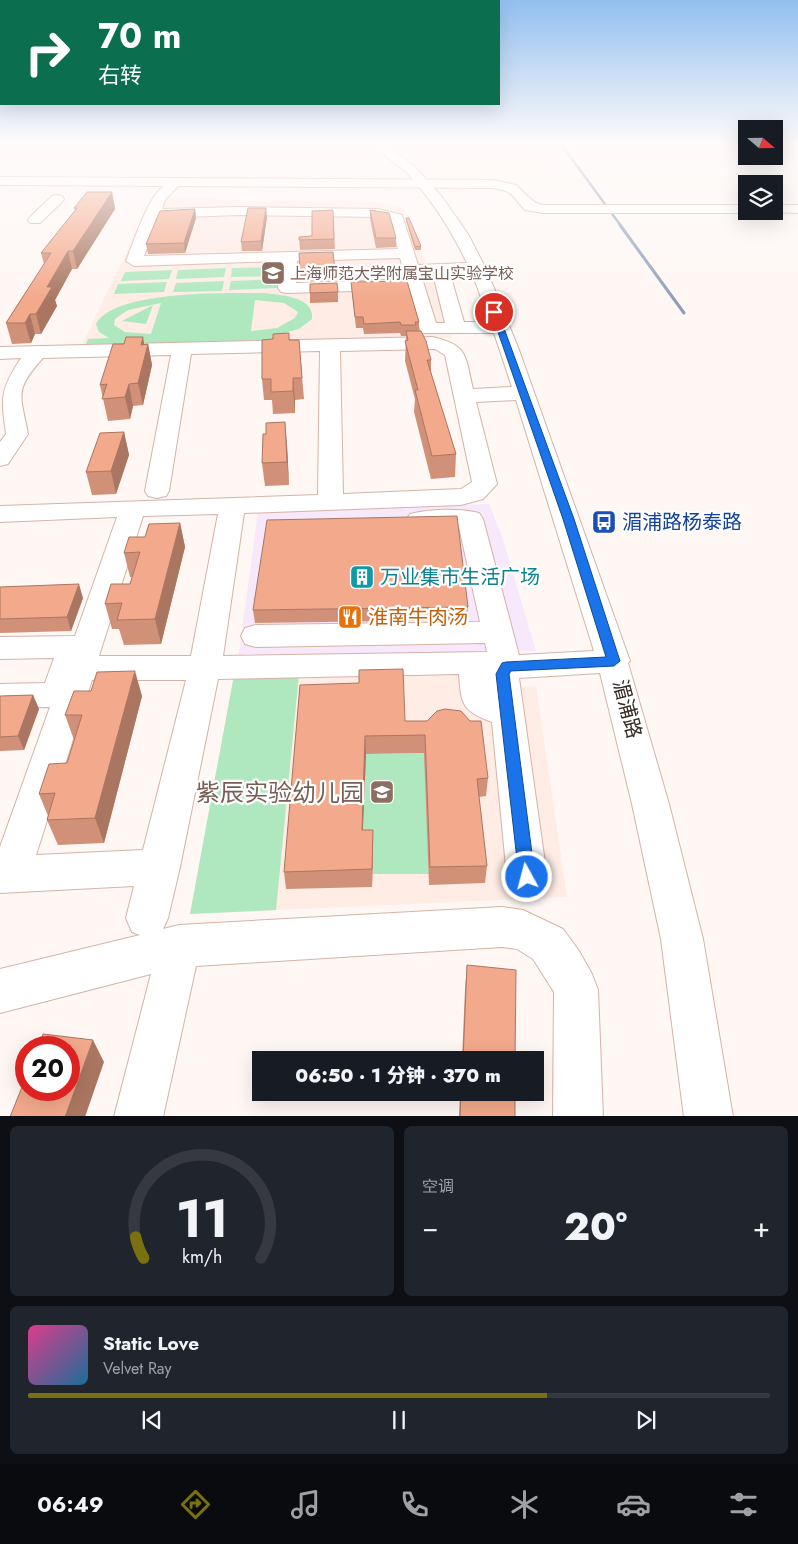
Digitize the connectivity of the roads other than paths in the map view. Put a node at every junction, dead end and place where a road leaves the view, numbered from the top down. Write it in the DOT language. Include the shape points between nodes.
graph roads {
  1 [pos="162,196"];
  2 [pos="433,196"];
  3 [pos="520,196"];
  4 [pos="57,199"];
  5 [pos="738,209"];
  6 [pos="783,209"];
  7 [pos="798,209"];
  8 [pos="152,214"];
  9 [pos="35,220"];
  10 [pos="408,253"];
  11 [pos="289,257"];
  12 [pos="478,268"];
  13 [pos="440,269"];
  14 [pos="358,270"];
  15 [pos="415,277"];
  16 [pos="500,327"];
  17 [pos="456,328"];
  18 [pos="330,346"];
  19 [pos="182,349"];
  20 [pos="38,352"];
  21 [pos="0,353"];
  22 [pos="523,390"];
  23 [pos="463,392"];
  24 [pos="0,459"];
  25 [pos="413,484"];
  26 [pos="331,495"];
  27 [pos="145,499"];
  28 [pos="232,505"];
  29 [pos="0,514"];
  30 [pos="262,523"];
  31 [pos="500,632"];
  32 [pos="256,636"];
  33 [pos="0,648"];
  34 [pos="614,661"];
  35 [pos="492,664"];
  36 [pos="73,668"];
  37 [pos="205,668"];
  38 [pos="0,696"];
  39 [pos="160,866"];
  40 [pos="5,875"];
  41 [pos="527,877"];
  42 [pos="163,932"];
  43 [pos="0,991"];
  44 [pos="138,1116"];
  45 [pos="578,1116"];
  46 [pos="709,1116"];
  1 -- 8 [label="street"];
  2 -- 12 [label="street, 湄浦路" via="453,223"];
  3 -- 5 [label="street" via="534,208"];
  4 -- 9 [label="street"];
  6 -- 7 [label="street"];
  8 -- 10 [label="street" via="386,213 397,218"];
  8 -- 11 [label="street" via="134,261"];
  10 -- 14 [label="street"];
  10 -- 15 [label="street"];
  11 -- 14 [label="street"];
  11 -- 14 [label="street" via="287,288"];
  12 -- 13 [label="street"];
  12 -- 16 [label="street, 湄浦路"];
  13 -- 15 [label="street"];
  13 -- 17 [label="street"];
  14 -- 15 [label="street"];
  15 -- 17 [label="street" via="428,329"];
  16 -- 17 [label="street"];
  16 -- 22 [label="street, 湄浦路"];
  18 -- 19 [label="street"];
  18 -- 23 [label="street" via="442,345 454,353"];
  18 -- 26 [label="street"];
  19 -- 20 [label="street"];
  19 -- 27 [label="street"];
  20 -- 21 [label="street"];
  20 -- 24 [label="street" via="14,382 10,400 17,434"];
  22 -- 23 [label="street"];
  22 -- 34 [label="street, 湄浦路"];
  23 -- 26 [label="street" via="484,477 482,489 461,497"];
  25 -- 26 [label="street"];
  26 -- 28 [label="street"];
  27 -- 28 [label="street"];
  27 -- 29 [label="street"];
  27 -- 36 [label="street"];
  28 -- 37 [label="street"];
  30 -- 31 [label="street" via="470,519"];
  31 -- 32 [label="street"];
  31 -- 35 [label="street"];
  33 -- 36 [label="street" via="74,647"];
  34 -- 35 [label="street"];
  34 -- 46 [label="street, 湄浦路" via="645,778 684,950"];
  35 -- 37 [label="street"];
  35 -- 41 [label="street" via="475,673 477,698 490,708 508,715"];
  36 -- 37 [label="street"];
  36 -- 38 [label="street" via="57,695"];
  36 -- 40 [label="street"];
  37 -- 39 [label="street"];
  39 -- 40 [label="street"];
  39 -- 42 [label="street"];
  42 -- 43 [label="street"];
  42 -- 44 [label="street"];
  42 -- 45 [label="street" via="502,927 524,930 548,944 576,990"];
}
